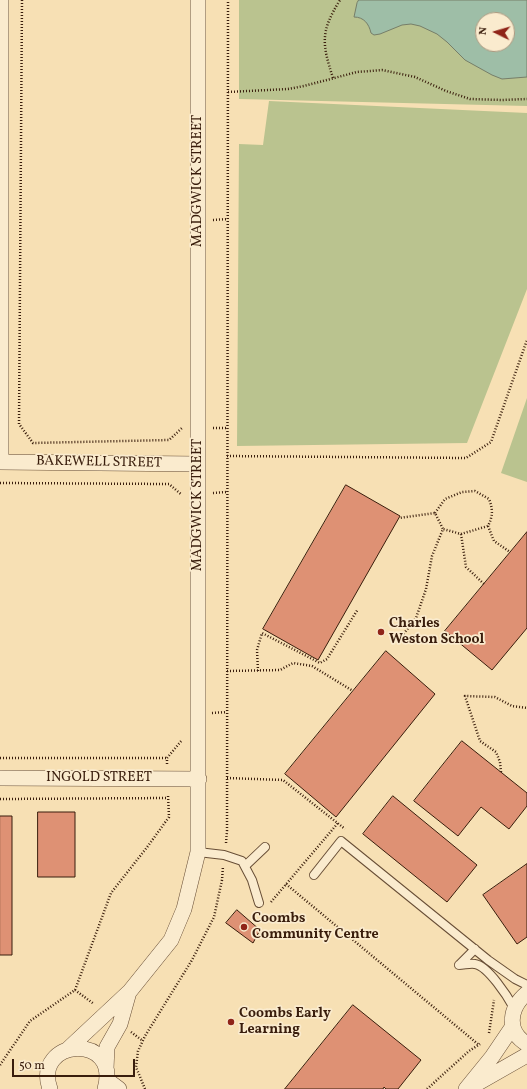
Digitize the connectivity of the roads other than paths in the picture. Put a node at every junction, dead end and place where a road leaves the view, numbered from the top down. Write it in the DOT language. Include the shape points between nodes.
graph roads {
  1 [pos="0,0"];
  2 [pos="198,0"];
  3 [pos="0,462"];
  4 [pos="198,464"];
  5 [pos="0,778"];
  6 [pos="199,779"];
  7 [pos="266,847"];
  8 [pos="198,852"];
  9 [pos="245,866"];
  10 [pos="314,875"];
  11 [pos="259,903"];
  12 [pos="475,949"];
  13 [pos="527,985"];
  14 [pos="130,991"];
  15 [pos="527,993"];
  16 [pos="513,1014"];
  17 [pos="527,1044"];
  18 [pos="68,1049"];
  19 [pos="527,1055"];
  20 [pos="109,1082"];
  21 [pos="50,1089"];
  22 [pos="467,1089"];
  1 -- 3 [label="street"];
  2 -- 4 [label="street, MADGWICK STREET"];
  3 -- 4 [label="street, BAKEWELL STREET"];
  4 -- 6 [label="street, MADGWICK STREET"];
  5 -- 6 [label="street, INGOLD STREET"];
  6 -- 8 [label="street, MADGWICK STREET"];
  7 -- 9 [label="lane"];
  8 -- 9 [label="lane" via="224,855 242,861"];
  8 -- 14 [label="street, MADGWICK STREET" via="184,909 171,940"];
  9 -- 11 [label="lane"];
  10 -- 12 [label="lane" via="341,841"];
  12 -- 13 [label="lane"];
  12 -- 16 [label="lane" via="459,965 474,964 482,967 504,990"];
  14 -- 18 [label="street, MADGWICK STREET"];
  14 -- 20 [label="street, MADGWICK STREET" via="120,1024 107,1047"];
  15 -- 16 [label="street" via="519,1000"];
  16 -- 17 [label="street" via="514,1028"];
  16 -- 22 [label="street" via="513,1026"];
  18 -- 20 [label="street" via="77,1047 95,1053 102,1060"];
  18 -- 21 [label="street, MADGWICK STREET" via="53,1060 48,1078"];
  19 -- 22 [label="street"];
}
